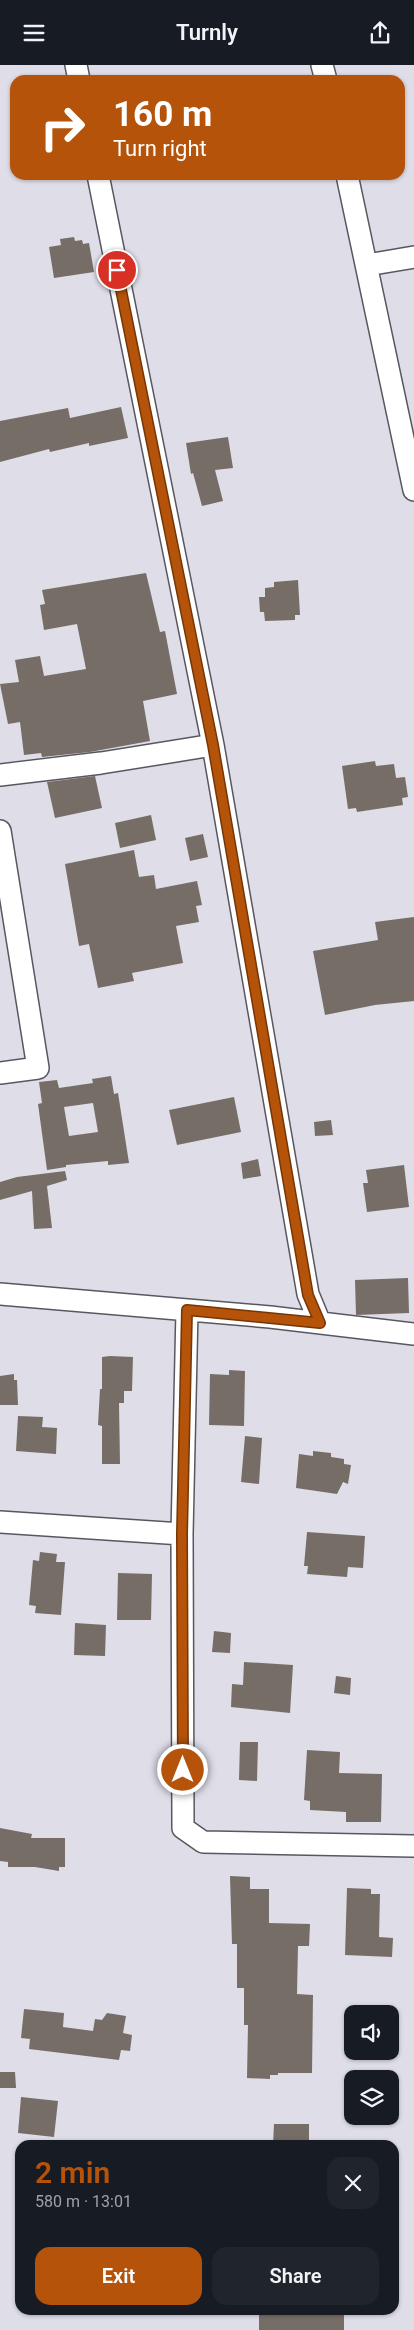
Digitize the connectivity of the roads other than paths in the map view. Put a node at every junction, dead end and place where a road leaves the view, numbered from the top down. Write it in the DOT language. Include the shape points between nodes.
graph roads {
  1 [pos="99,180"];
  2 [pos="348,180"];
  3 [pos="414,257"];
  4 [pos="366,265"];
  5 [pos="414,489"];
  6 [pos="213,745"];
  7 [pos="0,775"];
  8 [pos="0,831"];
  9 [pos="0,1073"];
  10 [pos="0,1294"];
  11 [pos="187,1310"];
  12 [pos="320,1323"];
  13 [pos="414,1334"];
  14 [pos="0,1522"];
  15 [pos="182,1534"];
  16 [pos="413,1846"];
  1 -- 6 [label="street"];
  2 -- 4 [label="street"];
  3 -- 4 [label="street"];
  4 -- 5 [label="street"];
  6 -- 7 [label="street"];
  6 -- 12 [label="street" via="308,1295"];
  8 -- 9 [label="street" via="38,1068"];
  10 -- 11 [label="street"];
  11 -- 12 [label="street"];
  11 -- 15 [label="street"];
  12 -- 13 [label="street"];
  14 -- 15 [label="street"];
  15 -- 16 [label="street" via="183,1828 203,1842"];
}
